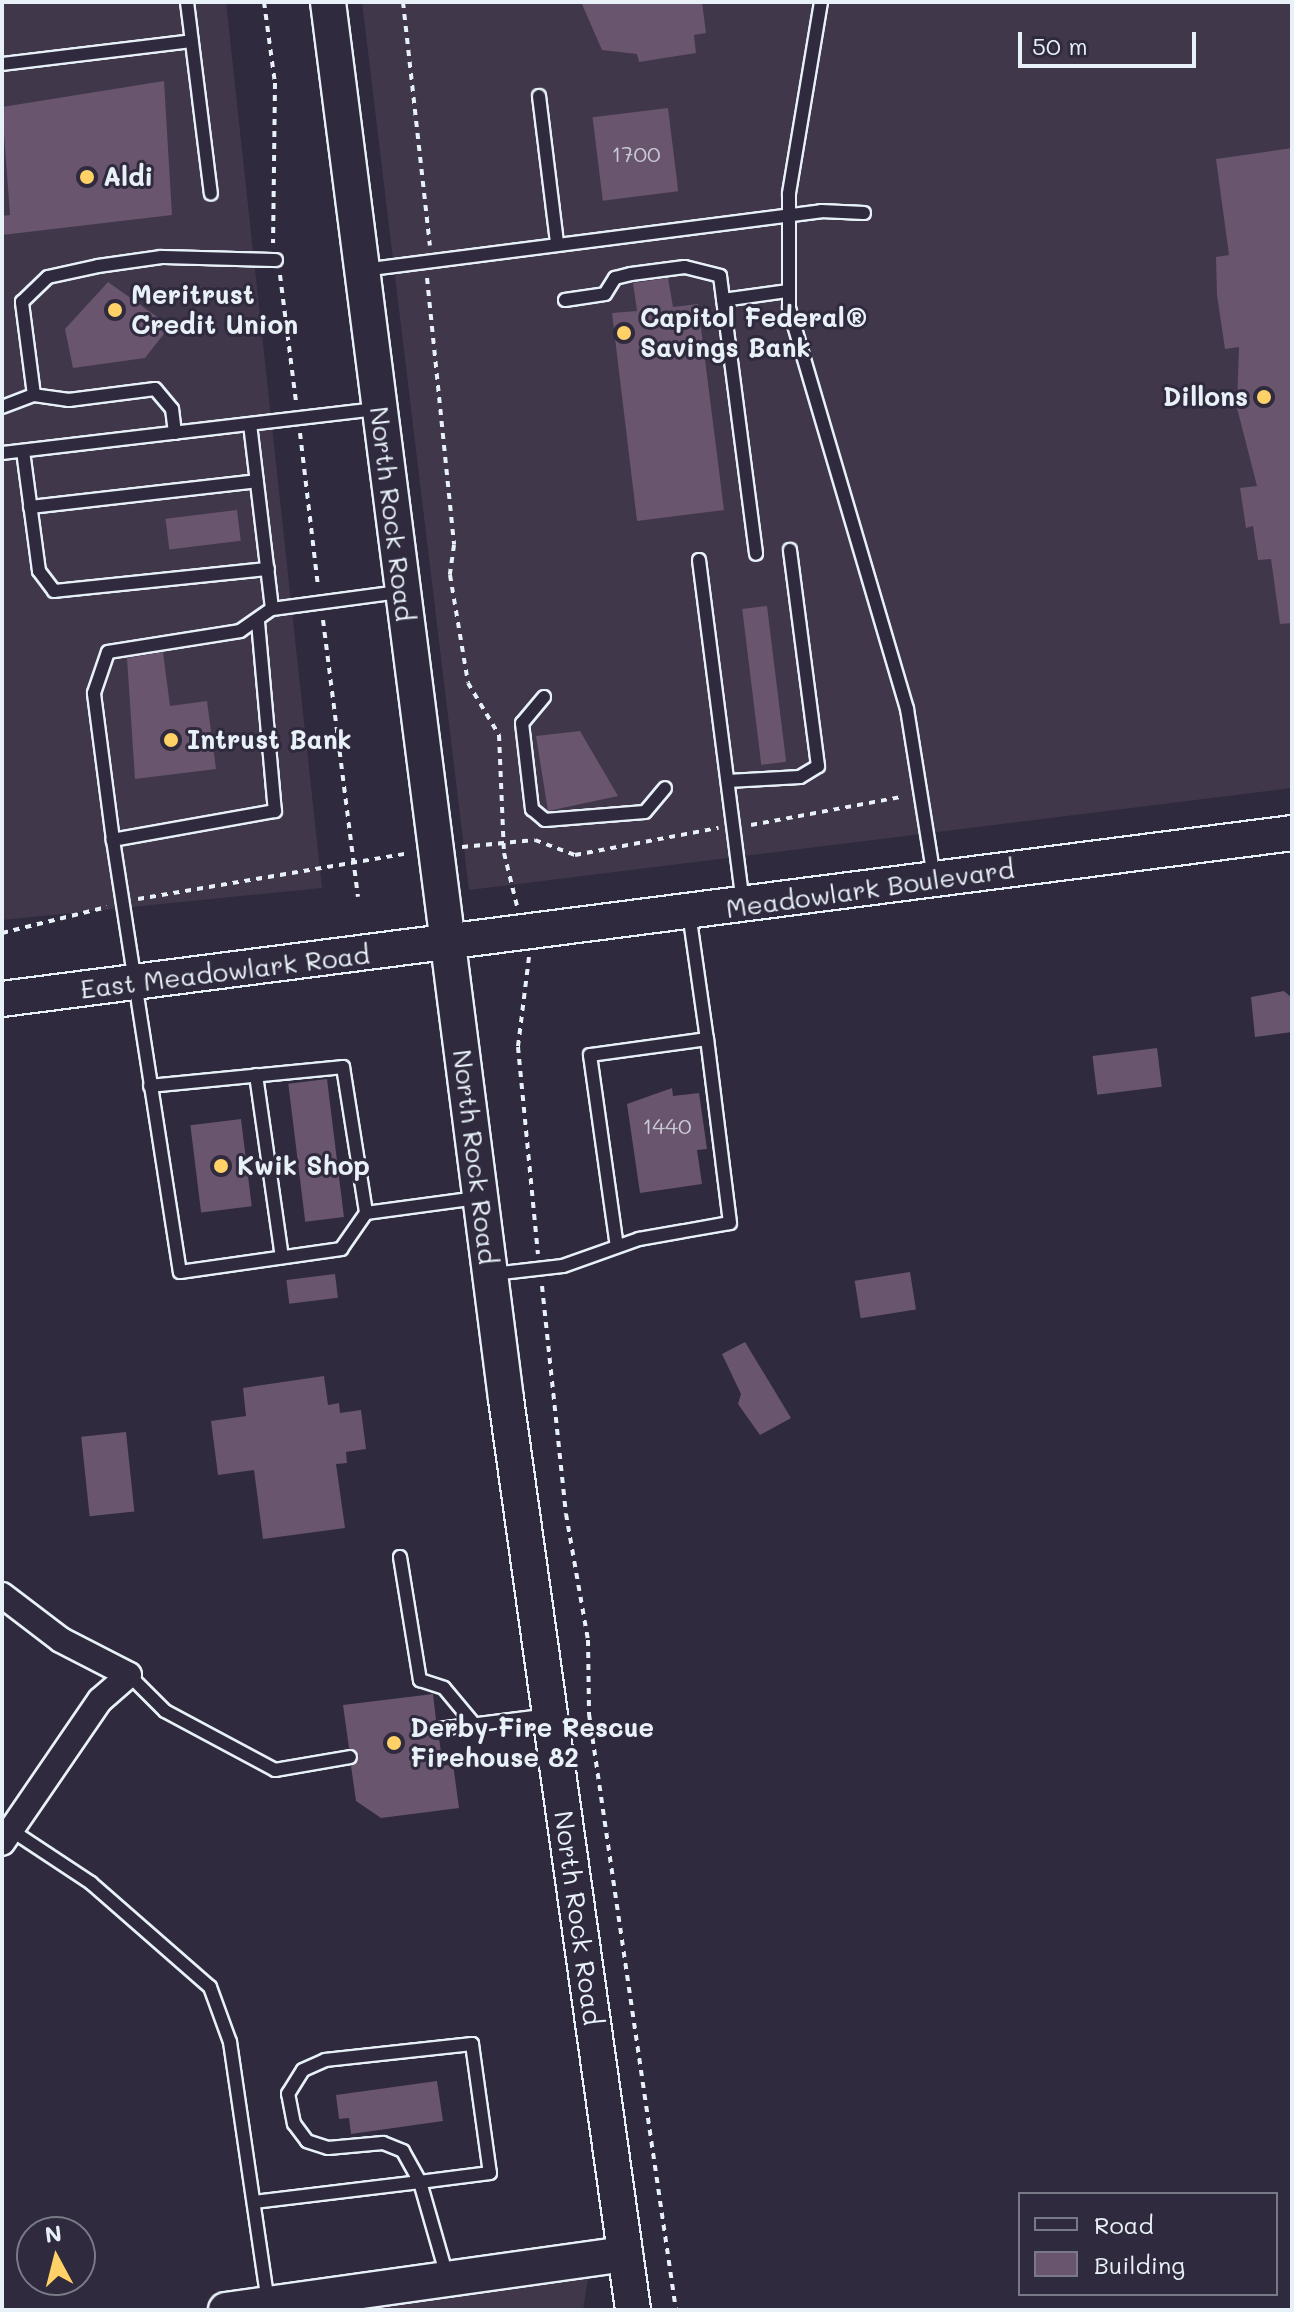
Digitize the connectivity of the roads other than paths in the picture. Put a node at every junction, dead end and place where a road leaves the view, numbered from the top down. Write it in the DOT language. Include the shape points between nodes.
graph roads {
  1 [pos="187,2"];
  2 [pos="328,2"];
  3 [pos="821,2"];
  4 [pos="192,41"];
  5 [pos="2,64"];
  6 [pos="539,96"];
  7 [pos="211,194"];
  8 [pos="864,213"];
  9 [pos="787,218"];
  10 [pos="557,242"];
  11 [pos="276,260"];
  12 [pos="361,270"];
  13 [pos="788,291"];
  14 [pos="565,300"];
  15 [pos="723,300"];
  16 [pos="34,395"];
  17 [pos="2,407"];
  18 [pos="379,408"];
  19 [pos="250,424"];
  20 [pos="175,433"];
  21 [pos="23,451"];
  22 [pos="2,453"];
  23 [pos="257,481"];
  24 [pos="30,507"];
  25 [pos="790,550"];
  26 [pos="756,554"];
  27 [pos="699,560"];
  28 [pos="268,569"];
  29 [pos="403,592"];
  30 [pos="272,609"];
  31 [pos="258,622"];
  32 [pos="544,697"];
  33 [pos="728,781"];
  34 [pos="665,788"];
  35 [pos="1292,833"];
  36 [pos="113,840"];
  37 [pos="935,880"];
  38 [pos="743,906"];
  39 [pos="689,913"];
  40 [pos="449,945"];
  41 [pos="134,983"];
  42 [pos="2,999"];
  43 [pos="707,1039"];
  44 [pos="256,1075"];
  45 [pos="150,1086"];
  46 [pos="480,1197"];
  47 [pos="366,1213"];
  48 [pos="617,1246"];
  49 [pos="282,1257"];
  50 [pos="490,1275"];
  51 [pos="400,1557"];
  52 [pos="2,1595"];
  53 [pos="129,1675"];
  54 [pos="550,1714"];
  55 [pos="474,1724"];
  56 [pos="438,1729"];
  57 [pos="350,1757"];
  58 [pos="6,1836"];
  59 [pos="420,2182"];
  60 [pos="254,2202"];
  61 [pos="625,2254"];
  62 [pos="448,2279"];
  63 [pos="280,2305"];
  64 [pos="226,2310"];
  65 [pos="633,2310"];
  1 -- 4 [label="lane"];
  2 -- 12 [label="main road, North Rock Road"];
  3 -- 9 [label="lane"];
  4 -- 5 [label="lane"];
  4 -- 7 [label="lane"];
  6 -- 10 [label="lane"];
  8 -- 9 [label="lane"];
  9 -- 10 [label="lane"];
  9 -- 13 [label="lane"];
  10 -- 12 [label="lane"];
  11 -- 16 [label="lane" via="161,257 48,277 22,302"];
  12 -- 18 [label="main road, North Rock Road"];
  13 -- 15 [label="lane"];
  13 -- 37 [label="lane" via="801,359 907,709"];
  14 -- 15 [label="lane" via="605,294 615,278 685,267 720,276"];
  15 -- 26 [label="lane"];
  16 -- 17 [label="lane"];
  16 -- 20 [label="lane" via="69,400 155,389 172,409"];
  18 -- 19 [label="lane"];
  18 -- 29 [label="main road, North Rock Road"];
  19 -- 20 [label="lane"];
  19 -- 23 [label="lane"];
  20 -- 21 [label="lane"];
  21 -- 22 [label="lane"];
  21 -- 24 [label="lane"];
  23 -- 24 [label="lane"];
  23 -- 28 [label="lane"];
  24 -- 28 [label="lane" via="39,571 54,591"];
  25 -- 33 [label="lane" via="818,766 800,777"];
  27 -- 33 [label="lane"];
  28 -- 30 [label="lane"];
  29 -- 30 [label="lane"];
  29 -- 40 [label="main road, North Rock Road"];
  30 -- 31 [label="lane"];
  31 -- 36 [label="lane" via="219,636 118,648 100,661 95,703"];
  31 -- 36 [label="lane" via="275,811"];
  32 -- 34 [label="lane" via="522,723 532,809 545,820 645,812"];
  33 -- 38 [label="lane"];
  35 -- 37 [label="main road, Meadowlark Boulevard"];
  36 -- 41 [label="lane"];
  37 -- 38 [label="main road, Meadowlark Boulevard"];
  38 -- 39 [label="main road, Meadowlark Boulevard"];
  39 -- 40 [label="main road, Meadowlark Boulevard"];
  39 -- 43 [label="lane"];
  40 -- 41 [label="main road, East Meadowlark Road"];
  40 -- 46 [label="main road, North Rock Road"];
  41 -- 42 [label="main road, East Meadowlark Road"];
  41 -- 45 [label="lane"];
  43 -- 48 [label="lane" via="730,1223"];
  43 -- 48 [label="lane" via="590,1055"];
  44 -- 45 [label="lane"];
  44 -- 47 [label="lane" via="343,1067"];
  44 -- 49 [label="lane"];
  45 -- 49 [label="lane" via="180,1272"];
  46 -- 47 [label="lane"];
  46 -- 50 [label="main road, North Rock Road"];
  47 -- 49 [label="lane" via="341,1249"];
  48 -- 50 [label="lane" via="540,1268"];
  50 -- 54 [label="main road, North Rock Road"];
  51 -- 55 [label="lane" via="420,1680 444,1688"];
  52 -- 53 [label="street" via="61,1640"];
  53 -- 57 [label="lane" via="165,1711 275,1770"];
  53 -- 58 [label="street" via="100,1700"];
  54 -- 55 [label="lane"];
  54 -- 61 [label="main road, North Rock Road"];
  55 -- 56 [label="lane"];
  58 -- 60 [label="lane" via="91,1883 210,1987 230,2042"];
  59 -- 59 [label="lane" via="490,2173 472,2044 325,2060 303,2070 288,2094 307,2141 328,2148 383,2143 403,2151"];
  59 -- 60 [label="lane"];
  59 -- 62 [label="lane"];
  60 -- 63 [label="lane"];
  61 -- 62 [label="main road"];
  61 -- 65 [label="main road, North Rock Road"];
  62 -- 63 [label="main road"];
  63 -- 64 [label="main road"];
}
